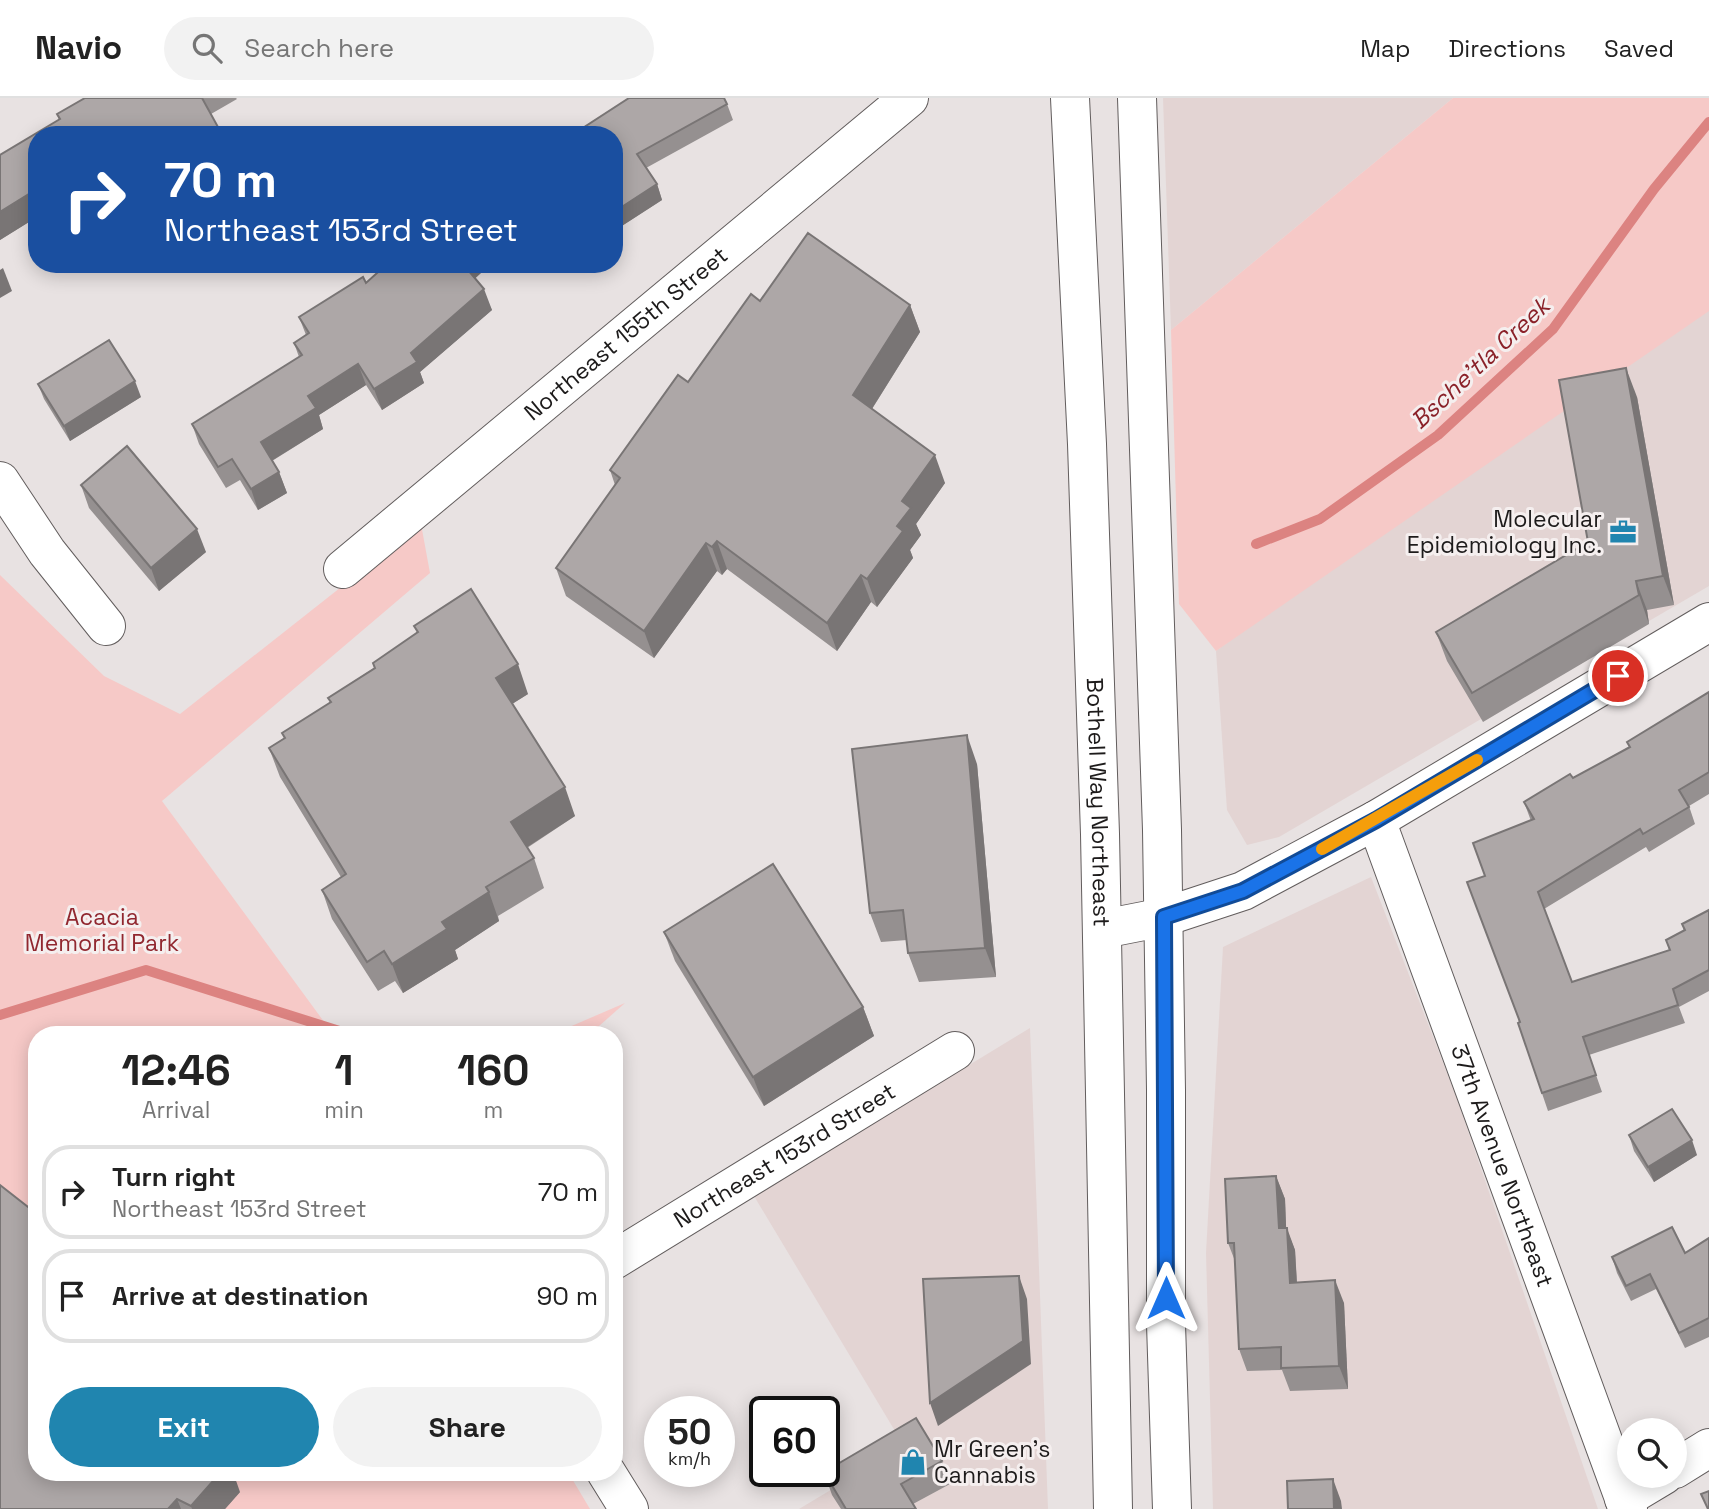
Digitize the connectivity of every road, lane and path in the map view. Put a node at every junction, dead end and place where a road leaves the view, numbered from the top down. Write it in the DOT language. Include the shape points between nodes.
graph roads {
  1 [pos="909,98"];
  2 [pos="1070,98"];
  3 [pos="1138,98"];
  4 [pos="0,481"];
  5 [pos="343,569"];
  6 [pos="1709,622"];
  7 [pos="106,626"];
  8 [pos="1376,820"];
  9 [pos="1164,917"];
  10 [pos="1102,929"];
  11 [pos="955,1051"];
  12 [pos="623,1254"];
  13 [pos="1709,1448"];
  14 [pos="1687,1462"];
  15 [pos="612,1481"];
  16 [pos="1647,1488"];
  17 [pos="1626,1504"];
  18 [pos="629,1509"];
  19 [pos="1113,1509"];
  20 [pos="1172,1509"];
  1 -- 5 [label="street, Northeast 155th Street"];
  2 -- 10 [label="street, Bothell Way Northeast" via="1087,444"];
  3 -- 9 [label="street"];
  4 -- 7 [label="street" via="47,552"];
  6 -- 8 [label="street"];
  8 -- 9 [label="street" via="1243,891"];
  8 -- 17 [label="street, 37th Avenue Northeast"];
  9 -- 10 [label="street"];
  9 -- 20 [label="street"];
  10 -- 19 [label="street, Bothell Way Northeast"];
  11 -- 12 [label="street, Northeast 153rd Street"];
  13 -- 14 [label="street"];
  15 -- 18 [label="street"];
  16 -- 17 [label="street"];
}
